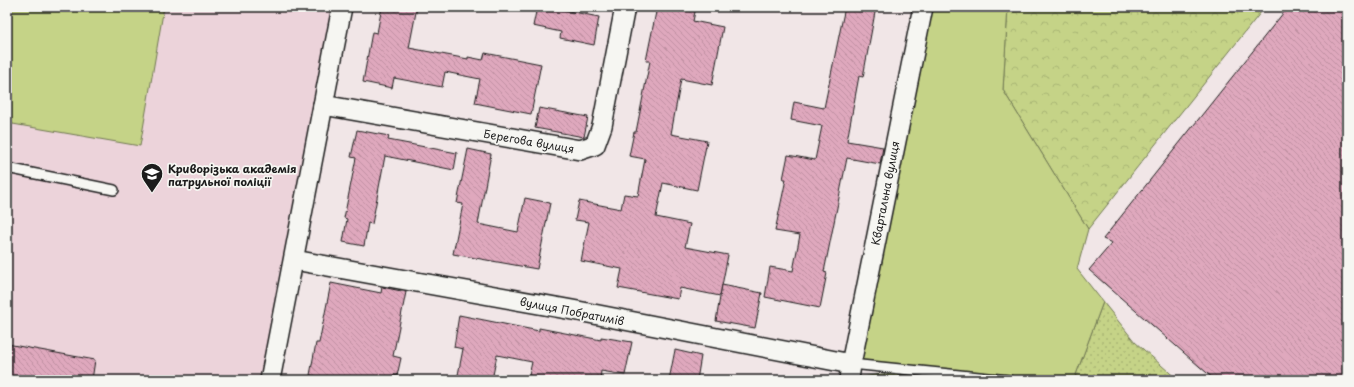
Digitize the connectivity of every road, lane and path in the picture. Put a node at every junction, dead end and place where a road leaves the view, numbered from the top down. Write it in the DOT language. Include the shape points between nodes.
graph roads {
  1 [pos="342,7"];
  2 [pos="625,7"];
  3 [pos="923,7"];
  4 [pos="323,106"];
  5 [pos="7,168"];
  6 [pos="114,190"];
  7 [pos="294,260"];
  8 [pos="850,372"];
  9 [pos="270,380"];
  10 [pos="1008,380"];
  1 -- 4 [label="street"];
  2 -- 4 [label="street, Берегова вулиця" via="602,126 595,145 580,150"];
  3 -- 8 [label="street, Квартальна вулиця"];
  4 -- 7 [label="street"];
  5 -- 6 [label="lane"];
  7 -- 8 [label="street, вулиця Побратимів" via="578,311"];
  7 -- 9 [label="street"];
  8 -- 10 [label="lane"];
}
